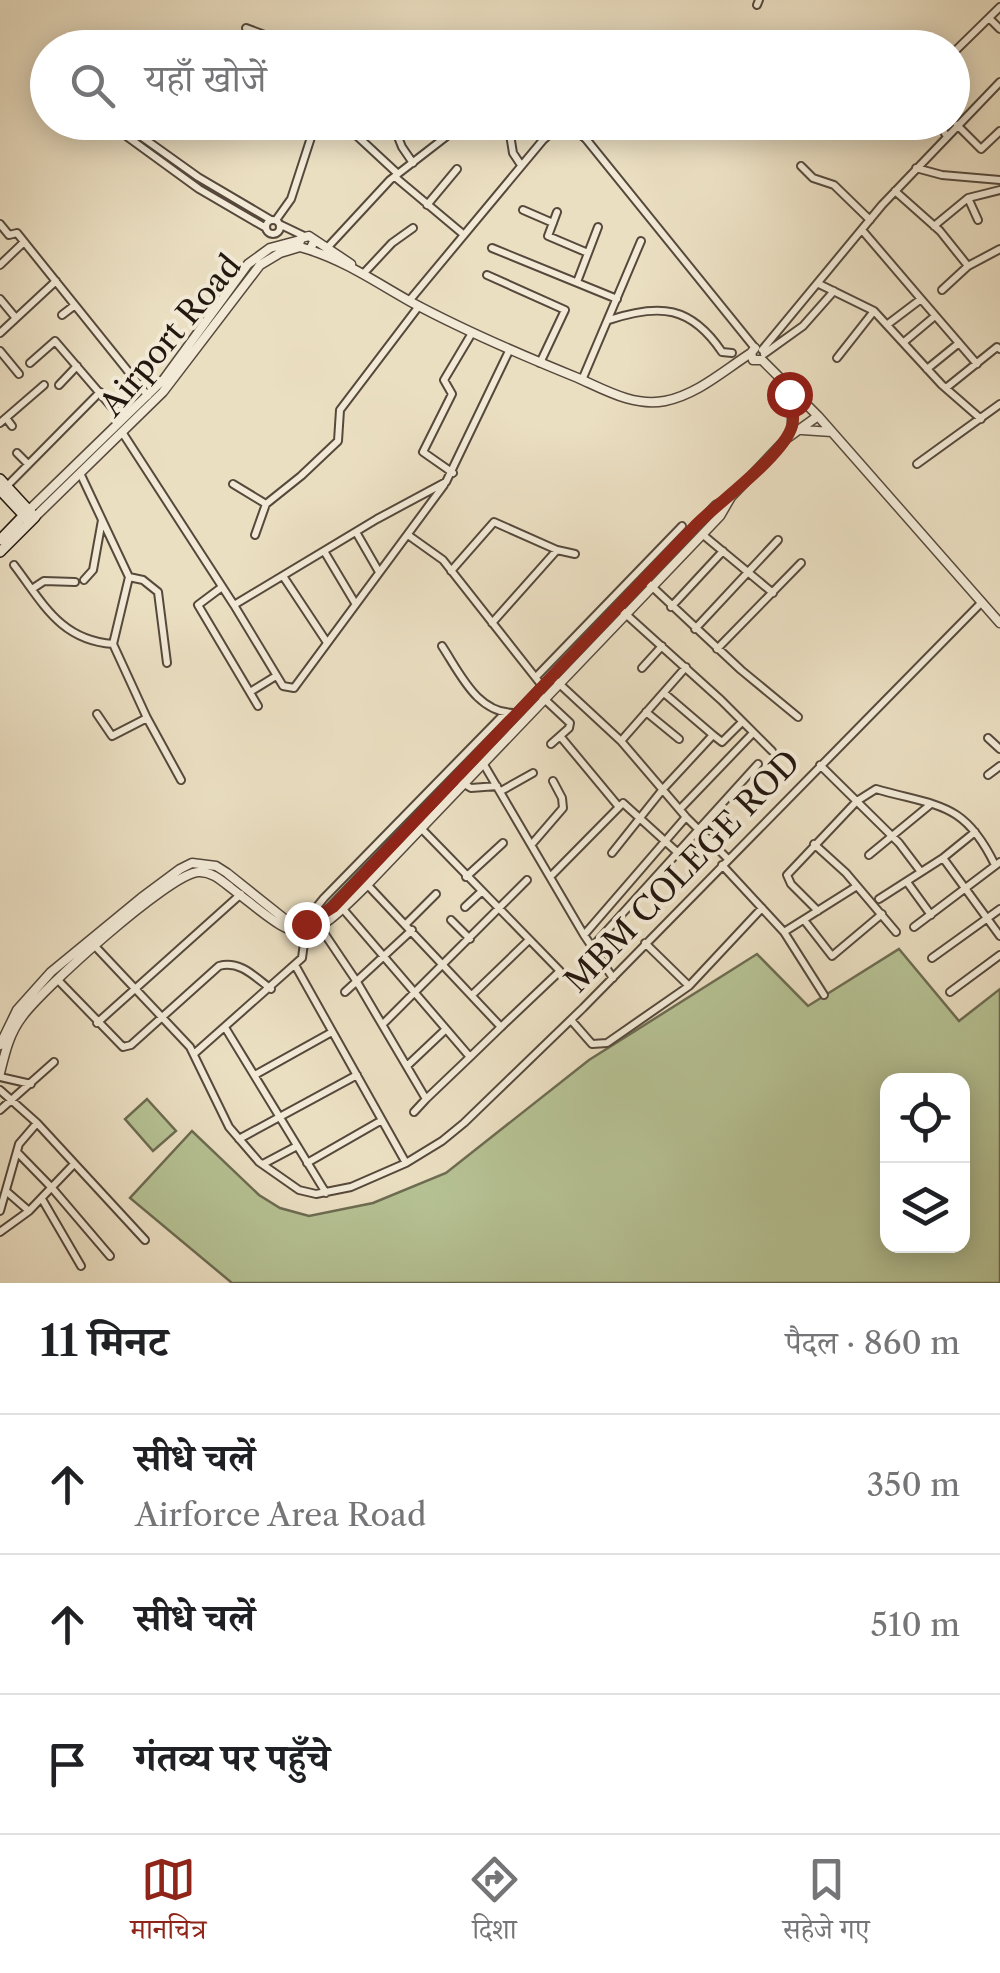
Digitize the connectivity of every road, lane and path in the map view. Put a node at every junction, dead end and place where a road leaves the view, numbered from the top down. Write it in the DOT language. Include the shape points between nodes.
graph roads {
  1 [pos="1000,7"];
  2 [pos="989,18"];
  3 [pos="246,28"];
  4 [pos="1000,29"];
  5 [pos="251,30"];
  6 [pos="970,36"];
  7 [pos="1000,82"];
  8 [pos="970,111"];
  9 [pos="1000,130"];
  10 [pos="970,138"];
  11 [pos="132,140"];
  12 [pos="146,140"];
  13 [pos="310,140"];
  14 [pos="361,140"];
  15 [pos="399,140"];
  16 [pos="443,140"];
  17 [pos="511,140"];
  18 [pos="543,140"];
  19 [pos="586,140"];
  20 [pos="941,140"];
  21 [pos="414,163"];
  22 [pos="521,165"];
  23 [pos="801,166"];
  24 [pos="916,168"];
  25 [pos="458,169"];
  26 [pos="396,175"];
  27 [pos="1000,180"];
  28 [pos="895,190"];
  29 [pos="1000,190"];
  30 [pos="968,198"];
  31 [pos="427,205"];
  32 [pos="523,210"];
  33 [pos="557,212"];
  34 [pos="870,220"];
  35 [pos="978,220"];
  36 [pos="553,223"];
  37 [pos="0,224"];
  38 [pos="276,224"];
  39 [pos="934,226"];
  40 [pos="598,227"];
  41 [pos="413,228"];
  42 [pos="862,230"];
  43 [pos="463,234"];
  44 [pos="641,240"];
  45 [pos="24,242"];
  46 [pos="303,242"];
  47 [pos="327,248"];
  48 [pos="492,248"];
  49 [pos="1000,248"];
  50 [pos="588,253"];
  51 [pos="0,266"];
  52 [pos="968,266"];
  53 [pos="361,272"];
  54 [pos="488,274"];
  55 [pos="56,281"];
  56 [pos="577,282"];
  57 [pos="819,284"];
  58 [pos="942,290"];
  59 [pos="834,291"];
  60 [pos="617,298"];
  61 [pos="0,299"];
  62 [pos="921,300"];
  63 [pos="409,301"];
  64 [pos="75,305"];
  65 [pos="419,306"];
  66 [pos="874,311"];
  67 [pos="62,315"];
  68 [pos="935,316"];
  69 [pos="16,317"];
  70 [pos="608,320"];
  71 [pos="888,324"];
  72 [pos="1,329"];
  73 [pos="472,333"];
  74 [pos="904,342"];
  75 [pos="959,344"];
  76 [pos="999,347"];
  77 [pos="0,351"];
  78 [pos="509,351"];
  79 [pos="732,353"];
  80 [pos="758,354"];
  81 [pos="837,358"];
  82 [pos="30,363"];
  83 [pos="540,363"];
  84 [pos="977,364"];
  85 [pos="77,366"];
  86 [pos="928,369"];
  87 [pos="19,374"];
  88 [pos="582,380"];
  89 [pos="786,384"];
  90 [pos="44,385"];
  91 [pos="58,385"];
  92 [pos="946,388"];
  93 [pos="100,392"];
  94 [pos="148,396"];
  95 [pos="1000,404"];
  96 [pos="807,405"];
  97 [pos="818,416"];
  98 [pos="982,419"];
  99 [pos="123,420"];
  100 [pos="3,421"];
  101 [pos="12,426"];
  102 [pos="795,429"];
  103 [pos="122,432"];
  104 [pos="832,432"];
  105 [pos="17,454"];
  106 [pos="28,464"];
  107 [pos="916,464"];
  108 [pos="80,473"];
  109 [pos="452,473"];
  110 [pos="446,482"];
  111 [pos="232,484"];
  112 [pos="2,485"];
  113 [pos="730,496"];
  114 [pos="266,504"];
  115 [pos="30,516"];
  116 [pos="102,519"];
  117 [pos="682,526"];
  118 [pos="356,532"];
  119 [pos="702,534"];
  120 [pos="255,535"];
  121 [pos="408,535"];
  122 [pos="0,540"];
  123 [pos="778,540"];
  124 [pos="557,550"];
  125 [pos="0,552"];
  126 [pos="324,552"];
  127 [pos="723,552"];
  128 [pos="575,554"];
  129 [pos="800,563"];
  130 [pos="14,565"];
  131 [pos="451,571"];
  132 [pos="379,572"];
  133 [pos="748,572"];
  134 [pos="283,576"];
  135 [pos="130,577"];
  136 [pos="84,580"];
  137 [pos="75,582"];
  138 [pos="648,583"];
  139 [pos="222,587"];
  140 [pos="32,588"];
  141 [pos="773,593"];
  142 [pos="982,602"];
  143 [pos="355,603"];
  144 [pos="234,606"];
  145 [pos="671,607"];
  146 [pos="618,608"];
  147 [pos="1000,622"];
  148 [pos="492,623"];
  149 [pos="695,629"];
  150 [pos="326,642"];
  151 [pos="112,644"];
  152 [pos="442,646"];
  153 [pos="662,646"];
  154 [pos="717,649"];
  155 [pos="167,662"];
  156 [pos="642,668"];
  157 [pos="686,668"];
  158 [pos="276,676"];
  159 [pos="536,677"];
  160 [pos="556,680"];
  161 [pos="250,692"];
  162 [pos="542,692"];
  163 [pos="664,693"];
  164 [pos="258,706"];
  165 [pos="646,712"];
  166 [pos="518,713"];
  167 [pos="96,714"];
  168 [pos="504,714"];
  169 [pos="798,717"];
  170 [pos="147,718"];
  171 [pos="742,722"];
  172 [pos="753,733"];
  173 [pos="713,735"];
  174 [pos="560,736"];
  175 [pos="988,738"];
  176 [pos="679,739"];
  177 [pos="620,741"];
  178 [pos="551,744"];
  179 [pos="1000,749"];
  180 [pos="772,751"];
  181 [pos="483,762"];
  182 [pos="758,764"];
  183 [pos="820,765"];
  184 [pos="1000,766"];
  185 [pos="532,773"];
  186 [pos="988,774"];
  187 [pos="181,780"];
  188 [pos="460,781"];
  189 [pos="553,781"];
  190 [pos="499,788"];
  191 [pos="663,789"];
  192 [pos="857,801"];
  193 [pos="931,804"];
  194 [pos="619,806"];
  195 [pos="681,808"];
  196 [pos="686,817"];
  197 [pos="640,818"];
  198 [pos="418,825"];
  199 [pos="698,830"];
  200 [pos="974,832"];
  201 [pos="893,837"];
  202 [pos="666,840"];
  203 [pos="504,843"];
  204 [pos="532,844"];
  205 [pos="814,844"];
  206 [pos="677,852"];
  207 [pos="370,853"];
  208 [pos="612,853"];
  209 [pos="869,855"];
  210 [pos="943,858"];
  211 [pos="377,861"];
  212 [pos="725,862"];
  213 [pos="998,863"];
  214 [pos="921,872"];
  215 [pos="551,876"];
  216 [pos="466,877"];
  217 [pos="528,880"];
  218 [pos="364,882"];
  219 [pos="907,882"];
  220 [pos="856,886"];
  221 [pos="966,889"];
  222 [pos="244,892"];
  223 [pos="481,892"];
  224 [pos="436,894"];
  225 [pos="878,899"];
  226 [pos="466,907"];
  227 [pos="762,908"];
  228 [pos="344,909"];
  229 [pos="1000,909"];
  230 [pos="499,910"];
  231 [pos="818,911"];
  232 [pos="882,914"];
  233 [pos="931,915"];
  234 [pos="988,919"];
  235 [pos="451,920"];
  236 [pos="804,920"];
  237 [pos="307,927"];
  238 [pos="320,927"];
  239 [pos="409,927"];
  240 [pos="914,927"];
  241 [pos="784,932"];
  242 [pos="896,932"];
  243 [pos="584,935"];
  244 [pos="1000,936"];
  245 [pos="470,939"];
  246 [pos="529,940"];
  247 [pos="92,942"];
  248 [pos="646,943"];
  249 [pos="592,947"];
  250 [pos="1000,955"];
  251 [pos="384,958"];
  252 [pos="932,958"];
  253 [pos="295,964"];
  254 [pos="444,964"];
  255 [pos="613,978"];
  256 [pos="57,979"];
  257 [pos="357,982"];
  258 [pos="689,986"];
  259 [pos="135,989"];
  260 [pos="270,989"];
  261 [pos="345,992"];
  262 [pos="950,992"];
  263 [pos="415,994"];
  264 [pos="472,995"];
  265 [pos="824,995"];
  266 [pos="162,1018"];
  267 [pos="571,1020"];
  268 [pos="97,1023"];
  269 [pos="383,1024"];
  270 [pos="501,1026"];
  271 [pos="226,1029"];
  272 [pos="446,1030"];
  273 [pos="332,1032"];
  274 [pos="0,1045"];
  275 [pos="195,1053"];
  276 [pos="470,1057"];
  277 [pos="54,1062"];
  278 [pos="408,1065"];
  279 [pos="0,1075"];
  280 [pos="254,1075"];
  281 [pos="357,1075"];
  282 [pos="31,1084"];
  283 [pos="0,1090"];
  284 [pos="13,1100"];
  285 [pos="426,1100"];
  286 [pos="0,1110"];
  287 [pos="414,1112"];
  288 [pos="280,1116"];
  289 [pos="382,1120"];
  290 [pos="36,1123"];
  291 [pos="239,1139"];
  292 [pos="297,1146"];
  293 [pos="17,1152"];
  294 [pos="406,1162"];
  295 [pos="308,1163"];
  296 [pos="74,1164"];
  297 [pos="262,1164"];
  298 [pos="52,1188"];
  299 [pos="6,1190"];
  300 [pos="326,1192"];
  301 [pos="42,1199"];
  302 [pos="0,1210"];
  303 [pos="29,1211"];
  304 [pos="0,1232"];
  305 [pos="145,1240"];
  306 [pos="110,1256"];
  307 [pos="81,1266"];
  1 -- 2 [label="street"];
  2 -- 4 [label="street"];
  2 -- 6 [label="street"];
  3 -- 5 [label="street"];
  7 -- 8 [label="street"];
  9 -- 10 [label="street" via="981,149"];
  11 -- 38 [label="street" via="199,189 266,228"];
  12 -- 38 [label="street"];
  13 -- 38 [label="street"];
  14 -- 26 [label="street"];
  15 -- 21 [label="street"];
  16 -- 21 [label="street"];
  17 -- 22 [label="street"];
  18 -- 22 [label="street"];
  19 -- 80 [label="street"];
  20 -- 24 [label="street"];
  21 -- 26 [label="street"];
  22 -- 43 [label="street"];
  23 -- 34 [label="street" via="834,185"];
  24 -- 27 [label="street"];
  24 -- 28 [label="street"];
  25 -- 31 [label="street"];
  26 -- 31 [label="street"];
  26 -- 47 [label="street"];
  28 -- 34 [label="street"];
  28 -- 39 [label="street"];
  29 -- 30 [label="street"];
  30 -- 35 [label="street"];
  30 -- 39 [label="street"];
  31 -- 43 [label="street"];
  32 -- 36 [label="street"];
  33 -- 36 [label="street"];
  34 -- 42 [label="street"];
  36 -- 50 [label="street" via="548,236"];
  37 -- 45 [label="street"];
  38 -- 46 [label="street"];
  39 -- 52 [label="street"];
  40 -- 50 [label="street"];
  41 -- 53 [label="street"];
  42 -- 57 [label="street"];
  42 -- 62 [label="street"];
  43 -- 63 [label="street"];
  44 -- 60 [label="street"];
  45 -- 51 [label="street"];
  45 -- 55 [label="street"];
  46 -- 47 [label="street"];
  46 -- 53 [label="street"];
  46 -- 94 [label="street, Airport Road" via="270,248 248,264"];
  46 -- 103 [label="street, Airport Road" via="254,270 163,392"];
  47 -- 53 [label="street"];
  48 -- 56 [label="street"];
  49 -- 52 [label="street"];
  50 -- 56 [label="street"];
  52 -- 58 [label="street"];
  53 -- 63 [label="street"];
  54 -- 83 [label="street" via="566,310"];
  55 -- 64 [label="street"];
  55 -- 69 [label="street"];
  56 -- 60 [label="street"];
  57 -- 59 [label="street"];
  57 -- 80 [label="street"];
  59 -- 66 [label="street"];
  59 -- 80 [label="street" via="803,326"];
  60 -- 70 [label="street"];
  61 -- 69 [label="street"];
  62 -- 68 [label="street"];
  62 -- 71 [label="street"];
  63 -- 65 [label="street"];
  64 -- 67 [label="street"];
  64 -- 94 [label="street"];
  65 -- 73 [label="street"];
  65 -- 114 [label="street" via="340,410 338,441"];
  66 -- 71 [label="street"];
  66 -- 81 [label="street"];
  68 -- 74 [label="street"];
  68 -- 75 [label="street"];
  69 -- 72 [label="street"];
  70 -- 79 [label="street" via="648,310 673,313 702,325 722,352"];
  70 -- 88 [label="street"];
  71 -- 74 [label="street"];
  73 -- 78 [label="street"];
  73 -- 109 [label="street" via="444,380 452,394 423,452"];
  74 -- 86 [label="street"];
  75 -- 84 [label="street"];
  75 -- 86 [label="street"];
  76 -- 84 [label="street"];
  77 -- 87 [label="street"];
  78 -- 83 [label="street"];
  78 -- 109 [label="street"];
  80 -- 88 [label="street" via="680,396 647,403"];
  80 -- 89 [label="street"];
  82 -- 85 [label="street" via="55,340"];
  83 -- 88 [label="street"];
  84 -- 92 [label="street"];
  85 -- 91 [label="street"];
  85 -- 93 [label="street"];
  86 -- 92 [label="street"];
  89 -- 96 [label="street"];
  89 -- 102 [label="street"];
  90 -- 100 [label="street"];
  92 -- 98 [label="street"];
  93 -- 99 [label="street"];
  93 -- 106 [label="street"];
  94 -- 99 [label="street, Airport Road"];
  95 -- 98 [label="street"];
  96 -- 97 [label="street"];
  96 -- 102 [label="street"];
  97 -- 102 [label="street"];
  97 -- 104 [label="street"];
  98 -- 107 [label="street"];
  99 -- 115 [label="street, Airport Road"];
  100 -- 101 [label="street"];
  102 -- 104 [label="street"];
  102 -- 113 [label="street"];
  103 -- 108 [label="street, Airport Road"];
  103 -- 139 [label="street"];
  104 -- 142 [label="street"];
  105 -- 106 [label="street"];
  106 -- 112 [label="street"];
  108 -- 115 [label="street, Airport Road"];
  108 -- 116 [label="street"];
  109 -- 110 [label="street"];
  110 -- 118 [label="street"];
  110 -- 121 [label="street"];
  111 -- 114 [label="street"];
  112 -- 115 [label="main road"];
  113 -- 119 [label="street"];
  113 -- 138 [label="street"];
  114 -- 120 [label="street"];
  115 -- 122 [label="main road, Airport Road"];
  115 -- 125 [label="main road, Airport Road"];
  116 -- 135 [label="street"];
  116 -- 136 [label="street" via="94,570"];
  117 -- 146 [label="street"];
  118 -- 126 [label="street"];
  118 -- 132 [label="street"];
  119 -- 127 [label="street"];
  119 -- 138 [label="street"];
  121 -- 131 [label="street"];
  121 -- 132 [label="street"];
  123 -- 133 [label="street"];
  124 -- 128 [label="street"];
  124 -- 131 [label="street" via="494,522"];
  124 -- 148 [label="street"];
  126 -- 134 [label="street"];
  126 -- 143 [label="street"];
  127 -- 133 [label="street"];
  127 -- 145 [label="street"];
  129 -- 141 [label="street"];
  130 -- 140 [label="street"];
  131 -- 148 [label="street"];
  132 -- 143 [label="street"];
  133 -- 141 [label="street"];
  133 -- 149 [label="street"];
  134 -- 144 [label="street"];
  134 -- 150 [label="street"];
  135 -- 151 [label="street"];
  135 -- 155 [label="street" via="158,592"];
  137 -- 140 [label="street" via="44,580"];
  138 -- 145 [label="street"];
  138 -- 146 [label="street"];
  139 -- 144 [label="street"];
  139 -- 161 [label="street" via="198,605"];
  140 -- 151 [label="street" via="58,624 84,639"];
  141 -- 154 [label="street"];
  142 -- 147 [label="street"];
  142 -- 183 [label="street, MBM COLEGE ROD"];
  143 -- 150 [label="street"];
  144 -- 158 [label="street"];
  145 -- 149 [label="street"];
  146 -- 153 [label="street"];
  146 -- 159 [label="street"];
  146 -- 160 [label="street"];
  148 -- 159 [label="street"];
  149 -- 154 [label="street"];
  150 -- 158 [label="street" via="294,688 286,689"];
  151 -- 170 [label="street"];
  152 -- 168 [label="street" via="474,693"];
  153 -- 156 [label="street"];
  153 -- 157 [label="street"];
  154 -- 169 [label="street"];
  157 -- 163 [label="street"];
  157 -- 171 [label="street"];
  158 -- 161 [label="street"];
  159 -- 162 [label="street"];
  160 -- 162 [label="street"];
  160 -- 177 [label="street"];
  161 -- 164 [label="street"];
  162 -- 166 [label="street"];
  162 -- 174 [label="street" via="570,723"];
  162 -- 181 [label="street"];
  163 -- 165 [label="street"];
  163 -- 173 [label="street"];
  165 -- 176 [label="street"];
  165 -- 177 [label="street"];
  166 -- 168 [label="street"];
  166 -- 188 [label="street"];
  167 -- 170 [label="street" via="112,736"];
  168 -- 207 [label="street"];
  170 -- 187 [label="street"];
  171 -- 172 [label="street"];
  171 -- 173 [label="street" via="722,742"];
  172 -- 180 [label="street"];
  172 -- 195 [label="street"];
  173 -- 191 [label="street"];
  174 -- 178 [label="street"];
  174 -- 194 [label="street"];
  175 -- 179 [label="street"];
  177 -- 191 [label="street"];
  181 -- 188 [label="street"];
  181 -- 190 [label="street"];
  182 -- 199 [label="street"];
  183 -- 192 [label="street"];
  183 -- 212 [label="street, MBM COLEGE ROD"];
  184 -- 186 [label="street"];
  185 -- 190 [label="street"];
  188 -- 190 [label="street"];
  188 -- 198 [label="street"];
  189 -- 204 [label="street" via="562,808"];
  190 -- 204 [label="street"];
  191 -- 195 [label="street"];
  191 -- 197 [label="street"];
  192 -- 193 [label="street" via="876,789"];
  192 -- 201 [label="street"];
  192 -- 205 [label="street"];
  193 -- 200 [label="street" via="958,813"];
  193 -- 201 [label="street"];
  194 -- 197 [label="street"];
  194 -- 215 [label="street"];
  195 -- 196 [label="street"];
  196 -- 199 [label="street"];
  196 -- 202 [label="street"];
  197 -- 202 [label="street"];
  197 -- 208 [label="street"];
  198 -- 211 [label="street"];
  198 -- 216 [label="street"];
  198 -- 218 [label="street"];
  199 -- 206 [label="street"];
  199 -- 212 [label="street"];
  200 -- 210 [label="street"];
  200 -- 213 [label="street"];
  201 -- 209 [label="street"];
  201 -- 214 [label="street"];
  202 -- 206 [label="street"];
  202 -- 243 [label="street"];
  203 -- 216 [label="street"];
  204 -- 215 [label="street"];
  205 -- 220 [label="street"];
  205 -- 231 [label="street" via="787,875"];
  206 -- 249 [label="street"];
  207 -- 211 [label="street"];
  207 -- 237 [label="street" via="316,906"];
  210 -- 214 [label="street"];
  210 -- 221 [label="street"];
  211 -- 218 [label="street"];
  212 -- 227 [label="street"];
  212 -- 248 [label="street, MBM COLEGE ROD"];
  213 -- 221 [label="street"];
  214 -- 219 [label="street"];
  215 -- 243 [label="street"];
  216 -- 223 [label="street"];
  217 -- 230 [label="street"];
  218 -- 228 [label="street"];
  218 -- 237 [label="street"];
  218 -- 239 [label="street"];
  219 -- 225 [label="street"];
  219 -- 233 [label="street"];
  220 -- 231 [label="street"];
  220 -- 232 [label="street"];
  221 -- 233 [label="street"];
  221 -- 234 [label="street"];
  222 -- 237 [label="street" via="285,922"];
  222 -- 247 [label="street" via="216,866 192,863"];
  222 -- 259 [label="street"];
  223 -- 226 [label="street"];
  223 -- 230 [label="street"];
  224 -- 239 [label="street"];
  227 -- 241 [label="street"];
  227 -- 258 [label="street"];
  228 -- 238 [label="street"];
  228 -- 251 [label="street"];
  229 -- 234 [label="street"];
  230 -- 245 [label="street"];
  230 -- 246 [label="street"];
  231 -- 236 [label="street"];
  232 -- 236 [label="street" via="832,956"];
  232 -- 242 [label="street"];
  233 -- 240 [label="street"];
  234 -- 244 [label="street"];
  234 -- 252 [label="street"];
  235 -- 245 [label="street"];
  236 -- 241 [label="street"];
  237 -- 238 [label="street"];
  237 -- 253 [label="street"];
  238 -- 257 [label="street"];
  239 -- 251 [label="street"];
  239 -- 254 [label="street"];
  241 -- 265 [label="street"];
  243 -- 249 [label="street"];
  245 -- 254 [label="street"];
  246 -- 264 [label="street"];
  246 -- 270 [label="street" via="560,971"];
  247 -- 256 [label="street"];
  247 -- 259 [label="street"];
  247 -- 274 [label="street" via="16,1010"];
  248 -- 255 [label="street, MBM COLEGE ROD"];
  248 -- 258 [label="street"];
  249 -- 255 [label="street"];
  250 -- 262 [label="street"];
  251 -- 257 [label="street"];
  251 -- 263 [label="street"];
  253 -- 260 [label="street"];
  253 -- 273 [label="street"];
  254 -- 263 [label="street"];
  254 -- 264 [label="street"];
  255 -- 267 [label="street, MBM COLEGE ROD"];
  256 -- 268 [label="street"];
  256 -- 279 [label="street" via="15,1028"];
  257 -- 261 [label="street"];
  257 -- 269 [label="street"];
  258 -- 267 [label="street" via="599,1046"];
  259 -- 266 [label="street"];
  259 -- 268 [label="street"];
  260 -- 266 [label="street" via="226,964"];
  260 -- 271 [label="street"];
  263 -- 269 [label="street"];
  263 -- 272 [label="street"];
  264 -- 270 [label="street"];
  266 -- 268 [label="street" via="131,1045 118,1045"];
  266 -- 275 [label="street"];
  267 -- 294 [label="street, MBM COLEGE ROD" via="464,1123"];
  269 -- 278 [label="street"];
  270 -- 276 [label="street"];
  271 -- 275 [label="street"];
  271 -- 280 [label="street"];
  272 -- 276 [label="street"];
  272 -- 278 [label="street"];
  273 -- 280 [label="street"];
  273 -- 281 [label="street"];
  275 -- 291 [label="street"];
  276 -- 285 [label="street"];
  277 -- 282 [label="street"];
  278 -- 285 [label="street"];
  279 -- 282 [label="street"];
  280 -- 288 [label="street"];
  281 -- 288 [label="street"];
  281 -- 289 [label="street"];
  282 -- 284 [label="street"];
  283 -- 284 [label="street"];
  284 -- 286 [label="street"];
  284 -- 290 [label="street"];
  285 -- 287 [label="street"];
  288 -- 291 [label="street"];
  288 -- 292 [label="street"];
  289 -- 294 [label="street"];
  289 -- 295 [label="street"];
  290 -- 293 [label="street"];
  290 -- 296 [label="street"];
  291 -- 297 [label="street"];
  292 -- 295 [label="street"];
  292 -- 297 [label="street"];
  293 -- 298 [label="street"];
  293 -- 299 [label="street"];
  294 -- 300 [label="street, MBM COLEGE ROD"];
  295 -- 300 [label="street"];
  296 -- 298 [label="street"];
  296 -- 305 [label="street"];
  297 -- 300 [label="street" via="300,1190"];
  298 -- 301 [label="street"];
  298 -- 306 [label="street"];
  299 -- 302 [label="street"];
  299 -- 303 [label="street"];
  301 -- 303 [label="street"];
  301 -- 307 [label="street"];
  303 -- 304 [label="street"];
}
